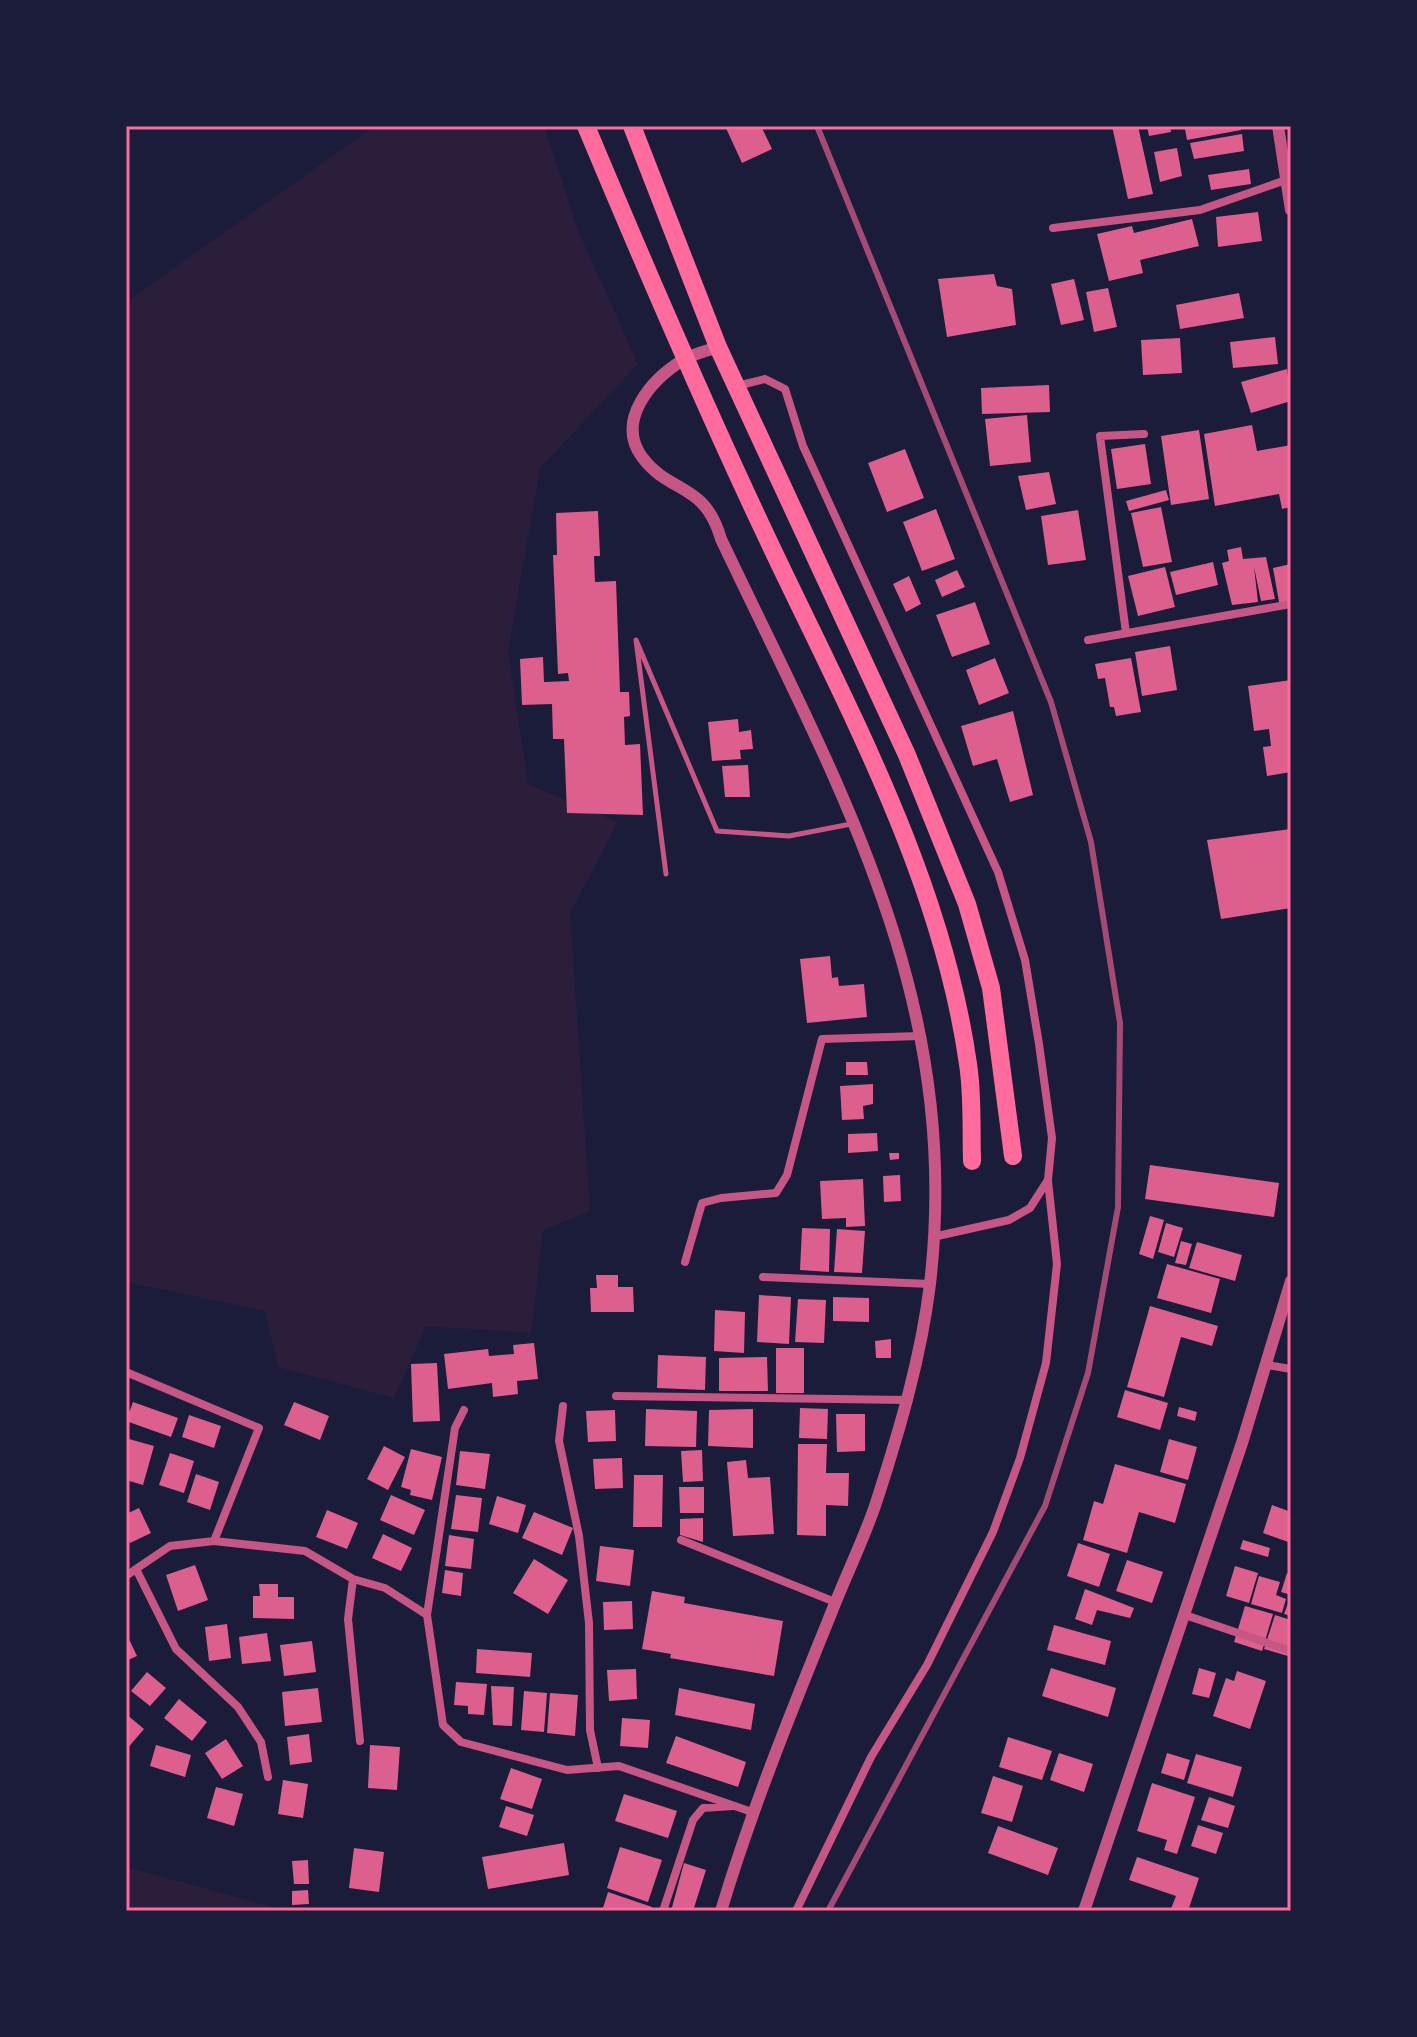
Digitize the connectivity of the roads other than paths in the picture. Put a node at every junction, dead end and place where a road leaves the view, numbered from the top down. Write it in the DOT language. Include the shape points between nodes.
graph roads {
  1 [pos="586,126"];
  2 [pos="632,126"];
  3 [pos="1278,126"];
  4 [pos="1286,180"];
  5 [pos="1291,210"];
  6 [pos="1053,228"];
  7 [pos="718,347"];
  8 [pos="683,360"];
  9 [pos="736,386"];
  10 [pos="1144,434"];
  11 [pos="1291,604"];
  12 [pos="1126,633"];
  13 [pos="1088,640"];
  14 [pos="856,823"];
  15 [pos="666,874"];
  16 [pos="921,1036"];
  17 [pos="1013,1156"];
  18 [pos="972,1161"];
  19 [pos="1048,1180"];
  20 [pos="933,1237"];
  21 [pos="685,1262"];
  22 [pos="763,1277"];
  23 [pos="1291,1281"];
  24 [pos="930,1284"];
  25 [pos="1267,1365"];
  26 [pos="1291,1369"];
  27 [pos="126,1372"];
  28 [pos="616,1396"];
  29 [pos="907,1400"];
  30 [pos="563,1406"];
  31 [pos="464,1410"];
  32 [pos="681,1540"];
  33 [pos="214,1541"];
  34 [pos="136,1569"];
  35 [pos="126,1576"];
  36 [pos="353,1579"];
  37 [pos="835,1602"];
  38 [pos="427,1615"];
  39 [pos="1185,1615"];
  40 [pos="1291,1651"];
  41 [pos="360,1741"];
  42 [pos="598,1768"];
  43 [pos="268,1777"];
  44 [pos="738,1805"];
  45 [pos="752,1812"];
  46 [pos="663,1911"];
  47 [pos="721,1911"];
  48 [pos="796,1911"];
  49 [pos="1084,1911"];
  1 -- 8 [label="highway"];
  2 -- 7 [label="highway"];
  3 -- 4 [label="street"];
  4 -- 5 [label="street"];
  4 -- 6 [label="street" via="1200,210"];
  7 -- 8 [label="street"];
  7 -- 9 [label="highway"];
  8 -- 14 [label="street" via="641,400 632,421 634,440 641,456 698,496 715,519"];
  8 -- 18 [label="highway" via="876,770 936,921 969,1067"];
  9 -- 17 [label="highway" via="907,755 967,904 991,988"];
  9 -- 19 [label="street" via="765,379 785,389 803,446 998,872 1025,960 1039,1044 1052,1138"];
  10 -- 12 [label="street" via="1100,436"];
  11 -- 12 [label="street"];
  12 -- 13 [label="street"];
  14 -- 15 [label="lane" via="789,836 717,831 636,640"];
  14 -- 16 [label="street" via="901,952"];
  16 -- 20 [label="street" via="936,1166"];
  16 -- 21 [label="street" via="822,1039 787,1175 776,1193 702,1203"];
  19 -- 20 [label="street" via="1030,1208 1009,1220"];
  19 -- 48 [label="street" via="1057,1264 1046,1363 1020,1458 993,1532 927,1665 871,1757"];
  20 -- 24 [label="street"];
  22 -- 24 [label="street"];
  23 -- 25 [label="street"];
  24 -- 29 [label="street"];
  25 -- 26 [label="street"];
  25 -- 39 [label="street"];
  27 -- 33 [label="street" via="259,1428"];
  28 -- 29 [label="street"];
  29 -- 37 [label="street" via="874,1507"];
  30 -- 42 [label="street" via="559,1441 579,1536 589,1623 590,1730"];
  31 -- 38 [label="street" via="455,1428"];
  32 -- 37 [label="street"];
  33 -- 34 [label="street" via="170,1546"];
  33 -- 36 [label="street" via="305,1551"];
  34 -- 35 [label="street"];
  34 -- 43 [label="street" via="176,1649 238,1707 261,1742"];
  36 -- 38 [label="street" via="385,1588"];
  36 -- 41 [label="street" via="348,1619"];
  37 -- 45 [label="street"];
  38 -- 42 [label="street" via="443,1725 461,1742 567,1770"];
  39 -- 40 [label="street"];
  39 -- 49 [label="street"];
  42 -- 44 [label="street" via="619,1766"];
  44 -- 45 [label="street"];
  44 -- 46 [label="street" via="703,1808 693,1820"];
  45 -- 47 [label="street"];
}
